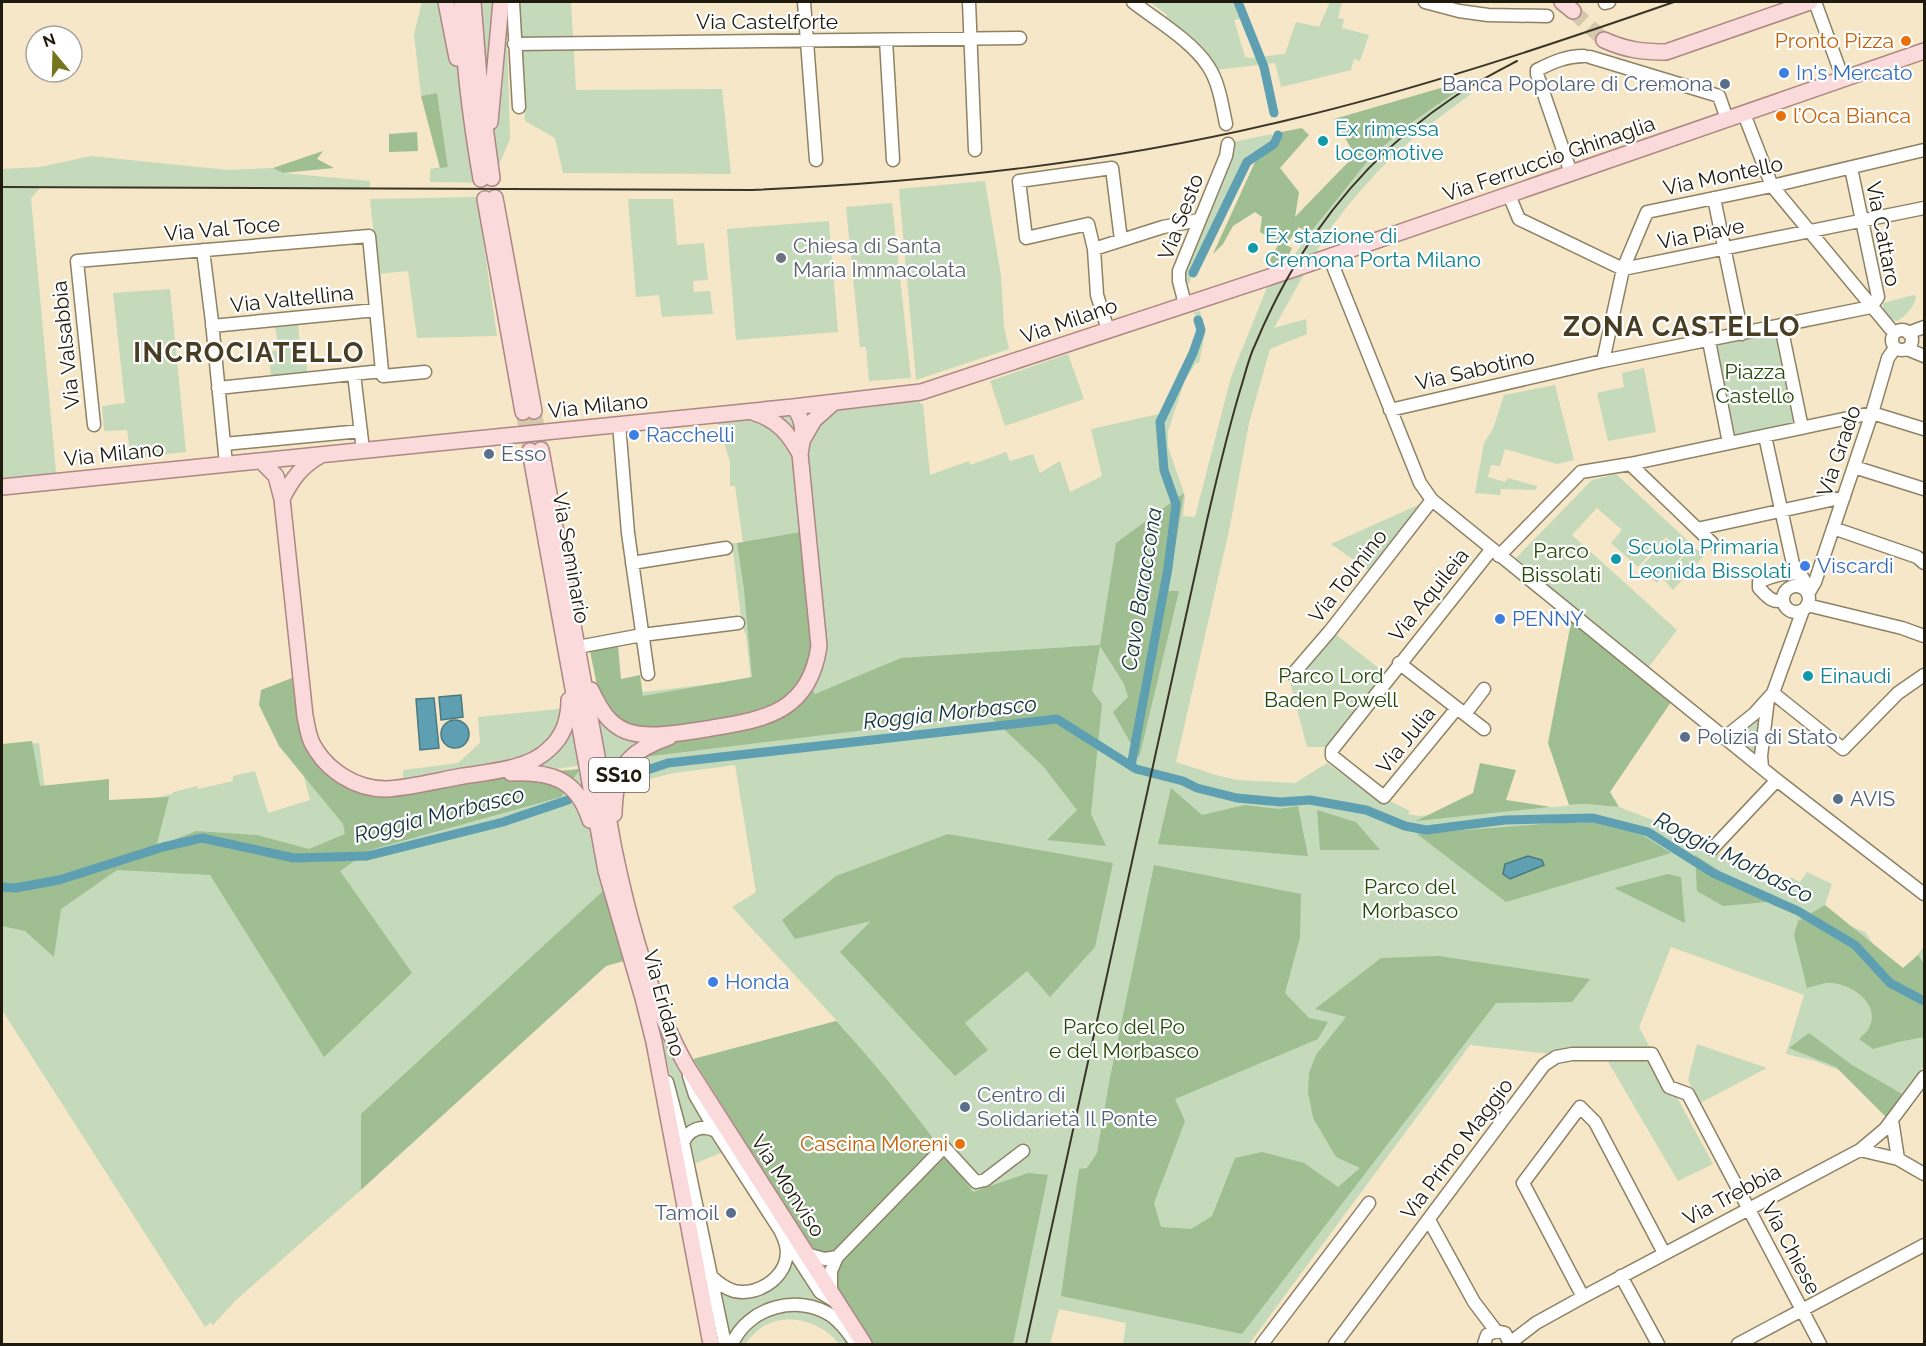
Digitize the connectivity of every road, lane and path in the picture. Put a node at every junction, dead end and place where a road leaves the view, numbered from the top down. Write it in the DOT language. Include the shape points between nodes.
graph roads {
  1 [pos="447,2"];
  2 [pos="462,2"];
  3 [pos="473,2"];
  4 [pos="501,2"];
  5 [pos="513,2"];
  6 [pos="804,2"];
  7 [pos="969,2"];
  8 [pos="1133,2"];
  9 [pos="1425,2"];
  10 [pos="1809,2"];
  11 [pos="1815,2"];
  12 [pos="1547,16"];
  13 [pos="1020,38"];
  14 [pos="970,39"];
  15 [pos="886,40"];
  16 [pos="1604,40"];
  17 [pos="807,41"];
  18 [pos="514,44"];
  19 [pos="1924,51"];
  20 [pos="1843,79"];
  21 [pos="519,107"];
  22 [pos="1744,114"];
  23 [pos="1728,119"];
  24 [pos="1226,124"];
  25 [pos="473,131"];
  26 [pos="1228,144"];
  27 [pos="488,149"];
  28 [pos="975,150"];
  29 [pos="1924,150"];
  30 [pos="816,160"];
  31 [pos="893,160"];
  32 [pos="1851,168"];
  33 [pos="1571,173"];
  34 [pos="1772,186"];
  35 [pos="1509,195"];
  36 [pos="1714,198"];
  37 [pos="490,199"];
  38 [pos="1924,208"];
  39 [pos="1199,220"];
  40 [pos="1862,222"];
  41 [pos="1809,233"];
  42 [pos="1121,240"];
  43 [pos="203,249"];
  44 [pos="1094,249"];
  45 [pos="1725,250"];
  46 [pos="1329,256"];
  47 [pos="77,261"];
  48 [pos="1623,269"];
  49 [pos="1185,304"];
  50 [pos="1870,307"];
  51 [pos="376,310"];
  52 [pos="212,326"];
  53 [pos="1781,326"];
  54 [pos="1924,327"];
  55 [pos="1108,330"];
  56 [pos="1742,334"];
  57 [pos="1924,338"];
  58 [pos="1709,340"];
  59 [pos="1905,343"];
  60 [pos="1924,356"];
  61 [pos="1603,361"];
  62 [pos="382,371"];
  63 [pos="426,372"];
  64 [pos="354,374"];
  65 [pos="218,388"];
  66 [pos="835,402"];
  67 [pos="793,407"];
  68 [pos="1390,410"];
  69 [pos="749,411"];
  70 [pos="529,412"];
  71 [pos="1872,413"];
  72 [pos="619,424"];
  73 [pos="94,425"];
  74 [pos="1802,428"];
  75 [pos="1924,429"];
  76 [pos="361,430"];
  77 [pos="1765,436"];
  78 [pos="1729,443"];
  79 [pos="224,444"];
  80 [pos="798,444"];
  81 [pos="363,450"];
  82 [pos="536,450"];
  83 [pos="323,454"];
  84 [pos="281,459"];
  85 [pos="261,460"];
  86 [pos="226,464"];
  87 [pos="1630,464"];
  88 [pos="1854,467"];
  89 [pos="283,479"];
  90 [pos="2,487"];
  91 [pos="1924,489"];
  92 [pos="1844,497"];
  93 [pos="1432,500"];
  94 [pos="1781,511"];
  95 [pos="1833,528"];
  96 [pos="1697,529"];
  97 [pos="1712,543"];
  98 [pos="726,548"];
  99 [pos="1495,553"];
  100 [pos="1924,562"];
  101 [pos="632,563"];
  102 [pos="1795,573"];
  103 [pos="1799,598"];
  104 [pos="738,623"];
  105 [pos="642,635"];
  106 [pos="1924,635"];
  107 [pos="583,646"];
  108 [pos="1399,663"];
  109 [pos="576,672"];
  110 [pos="648,674"];
  111 [pos="1293,674"];
  112 [pos="1924,675"];
  113 [pos="1484,689"];
  114 [pos="1770,696"];
  115 [pos="1461,711"];
  116 [pos="1484,729"];
  117 [pos="677,733"];
  118 [pos="1724,738"];
  119 [pos="1762,768"];
  120 [pos="475,775"];
  121 [pos="1777,780"];
  122 [pos="1384,797"];
  123 [pos="614,849"];
  124 [pos="1712,849"];
  125 [pos="606,871"];
  126 [pos="1924,894"];
  127 [pos="677,1049"];
  128 [pos="1652,1054"];
  129 [pos="659,1065"];
  130 [pos="686,1065"];
  131 [pos="1924,1077"];
  132 [pos="1892,1120"];
  133 [pos="716,1131"];
  134 [pos="683,1142"];
  135 [pos="1023,1150"];
  136 [pos="1860,1150"];
  137 [pos="1898,1159"];
  138 [pos="1924,1174"];
  139 [pos="1369,1203"];
  140 [pos="1748,1209"];
  141 [pos="1429,1220"];
  142 [pos="781,1232"];
  143 [pos="1924,1245"];
  144 [pos="1664,1253"];
  145 [pos="806,1254"];
  146 [pos="837,1257"];
  147 [pos="711,1276"];
  148 [pos="1621,1276"];
  149 [pos="1583,1297"];
  150 [pos="834,1298"];
  151 [pos="1802,1310"];
  152 [pos="1536,1323"];
  153 [pos="1489,1338"];
  154 [pos="711,1344"];
  155 [pos="725,1344"];
  156 [pos="732,1344"];
  157 [pos="856,1344"];
  158 [pos="864,1344"];
  159 [pos="1264,1344"];
  160 [pos="1335,1344"];
  161 [pos="1510,1344"];
  162 [pos="1658,1344"];
  163 [pos="1738,1344"];
  164 [pos="1820,1344"];
  1 -- 25 [label="main road"];
  2 -- 25 [label="main road"];
  3 -- 27 [label="main road"];
  4 -- 27 [label="main road"];
  5 -- 18 [label="street"];
  6 -- 17 [label="street"];
  7 -- 14 [label="street"];
  8 -- 24 [label="street" via="1192,48 1208,66"];
  9 -- 12 [label="street" via="1488,15"];
  10 -- 16 [label="main road" via="1666,52 1621,48"];
  11 -- 20 [label="street"];
  13 -- 14 [label="street, Via Castelforte"];
  14 -- 15 [label="street, Via Castelforte"];
  14 -- 28 [label="street"];
  15 -- 17 [label="street, Via Castelforte"];
  15 -- 31 [label="street"];
  17 -- 18 [label="street, Via Castelforte"];
  17 -- 30 [label="street"];
  18 -- 21 [label="street"];
  19 -- 20 [label="main road, Via Ferruccio Ghinaglia"];
  20 -- 22 [label="main road, Via Ferruccio Ghinaglia"];
  22 -- 23 [label="main road, Via Ferruccio Ghinaglia"];
  22 -- 34 [label="street"];
  23 -- 33 [label="main road, Via Ferruccio Ghinaglia"];
  23 -- 33 [label="street" via="1719,96 1587,57 1569,56 1537,69 1537,74"];
  25 -- 27 [label="main road" via="487,178"];
  26 -- 39 [label="street, Via Sesto"];
  29 -- 32 [label="street, Via Montello"];
  32 -- 34 [label="street, Via Montello"];
  32 -- 40 [label="street, Via Cattaro"];
  33 -- 35 [label="main road, Via Ferruccio Ghinaglia"];
  34 -- 36 [label="street, Via Montello"];
  34 -- 41 [label="street"];
  35 -- 46 [label="main road, Via Ferruccio Ghinaglia"];
  35 -- 48 [label="street" via="1519,219"];
  36 -- 45 [label="street"];
  36 -- 48 [label="street, Via Montello" via="1647,212"];
  37 -- 70 [label="main road"];
  38 -- 40 [label="street, Via Piave"];
  39 -- 42 [label="street"];
  39 -- 49 [label="street, Via Sesto" via="1179,271"];
  40 -- 41 [label="street, Via Piave"];
  40 -- 50 [label="street, Via Cattaro" via="1878,297"];
  41 -- 45 [label="street, Via Piave"];
  41 -- 50 [label="street"];
  42 -- 44 [label="street"];
  42 -- 44 [label="street" via="1112,168 1019,181 1026,238 1088,224"];
  43 -- 47 [label="street, Via Val Toce"];
  43 -- 51 [label="street, Via Val Toce" via="369,236"];
  43 -- 52 [label="street"];
  44 -- 55 [label="street" via="1097,295"];
  45 -- 48 [label="street, Via Piave"];
  45 -- 56 [label="street"];
  46 -- 49 [label="main road, Via Ferruccio Ghinaglia"];
  46 -- 68 [label="street"];
  47 -- 73 [label="street, Via Valsabbia"];
  48 -- 61 [label="street, Via Montello"];
  49 -- 55 [label="main road, Via Milano"];
  50 -- 53 [label="street"];
  50 -- 59 [label="street" via="1894,333 1892,342"];
  51 -- 52 [label="street, Via Valtellina"];
  51 -- 62 [label="street"];
  52 -- 65 [label="street"];
  53 -- 56 [label="street"];
  53 -- 74 [label="street"];
  54 -- 59 [label="street"];
  55 -- 66 [label="main road, Via Milano" via="921,392"];
  56 -- 58 [label="street"];
  57 -- 59 [label="street"];
  58 -- 61 [label="street, Via Sabotino"];
  58 -- 78 [label="street"];
  59 -- 60 [label="street"];
  59 -- 71 [label="street, Via Grado" via="1888,358"];
  61 -- 68 [label="street, Via Sabotino"];
  62 -- 63 [label="street" via="383,376"];
  62 -- 64 [label="street"];
  64 -- 65 [label="street"];
  64 -- 76 [label="street"];
  65 -- 79 [label="street"];
  66 -- 67 [label="main road, Via Milano"];
  66 -- 80 [label="main road" via="814,420"];
  67 -- 69 [label="main road, Via Milano"];
  67 -- 80 [label="main road" via="801,420"];
  68 -- 93 [label="street" via="1419,483"];
  69 -- 72 [label="main road, Via Milano"];
  69 -- 80 [label="main road" via="777,423"];
  71 -- 74 [label="street"];
  71 -- 75 [label="street"];
  71 -- 88 [label="street, Via Grado"];
  72 -- 81 [label="main road, Via Milano"];
  72 -- 101 [label="street"];
  74 -- 77 [label="street"];
  76 -- 79 [label="street"];
  76 -- 81 [label="street"];
  77 -- 78 [label="street"];
  77 -- 94 [label="street"];
  78 -- 87 [label="street, Via Aquileia"];
  79 -- 86 [label="street"];
  80 -- 117 [label="main road" via="819,646 811,677 795,699 779,711 755,721"];
  81 -- 83 [label="main road, Via Milano"];
  82 -- 109 [label="main road, Via Seminario"];
  83 -- 84 [label="main road, Via Milano"];
  83 -- 89 [label="main road"];
  84 -- 85 [label="main road, Via Milano"];
  84 -- 89 [label="main road" via="290,470"];
  85 -- 86 [label="main road, Via Milano"];
  85 -- 89 [label="main road"];
  86 -- 90 [label="main road, Via Milano"];
  87 -- 96 [label="street"];
  87 -- 99 [label="street, Via Aquileia" via="1581,472"];
  88 -- 91 [label="street"];
  88 -- 92 [label="street, Via Grado"];
  89 -- 120 [label="main road" via="305,716 311,741 323,760 339,775 362,786 386,789"];
  92 -- 94 [label="street"];
  92 -- 95 [label="street, Via Grado"];
  93 -- 99 [label="street"];
  93 -- 111 [label="street, Via Tolmino"];
  94 -- 96 [label="street"];
  94 -- 102 [label="street"];
  95 -- 100 [label="street"];
  95 -- 103 [label="street, Via Grado" via="1818,568"];
  96 -- 97 [label="street"];
  98 -- 101 [label="street"];
  99 -- 108 [label="street, Via Aquileia"];
  99 -- 118 [label="street"];
  101 -- 105 [label="street"];
  102 -- 103 [label="street" via="1801,575"];
  102 -- 103 [label="street" via="1754,582 1775,602"];
  103 -- 106 [label="street"];
  103 -- 114 [label="street" via="1796,629"];
  104 -- 105 [label="street"];
  105 -- 107 [label="street"];
  105 -- 110 [label="street"];
  108 -- 115 [label="street"];
  108 -- 122 [label="street, Via Aquileia" via="1332,750 1332,756"];
  109 -- 117 [label="main road" via="615,725 642,734"];
  109 -- 120 [label="main road" via="568,720 550,749 532,760"];
  109 -- 123 [label="main road, Via Eridano"];
  109 -- 125 [label="main road, Via Eridano"];
  112 -- 114 [label="street" via="1898,693 1843,749"];
  113 -- 115 [label="street, Via Julia"];
  114 -- 118 [label="street"];
  114 -- 119 [label="street"];
  115 -- 116 [label="street"];
  115 -- 122 [label="street, Via Julia"];
  117 -- 123 [label="main road, SS10" via="642,747 619,775 615,788"];
  118 -- 119 [label="street"];
  119 -- 121 [label="street"];
  120 -- 125 [label="main road" via="540,773 568,784 586,808"];
  121 -- 124 [label="street"];
  121 -- 126 [label="street"];
  123 -- 127 [label="main road, Via Eridano" via="627,910 656,1000"];
  125 -- 129 [label="main road, Via Eridano" via="644,998"];
  127 -- 130 [label="main road, Via Monviso"];
  128 -- 140 [label="street, Via Chiese" via="1669,1087 1688,1094"];
  128 -- 141 [label="street, Via Primo Maggio" via="1572,1054 1556,1057 1544,1065"];
  129 -- 134 [label="street" via="669,1087"];
  129 -- 154 [label="main road, Via Eridano"];
  130 -- 133 [label="street" via="695,1095"];
  130 -- 145 [label="main road, Via Monviso"];
  131 -- 132 [label="street, Via Trebbia"];
  132 -- 136 [label="street, Via Trebbia"];
  132 -- 137 [label="street"];
  133 -- 134 [label="street" via="696,1129"];
  133 -- 142 [label="street"];
  134 -- 147 [label="street"];
  135 -- 146 [label="street" via="985,1180 976,1182 944,1147"];
  136 -- 137 [label="street"];
  136 -- 140 [label="street, Via Trebbia"];
  137 -- 138 [label="street"];
  139 -- 159 [label="street, Via Primo Maggio"];
  140 -- 144 [label="street, Via Trebbia"];
  140 -- 151 [label="street, Via Chiese"];
  141 -- 153 [label="street"];
  141 -- 160 [label="street, Via Primo Maggio"];
  142 -- 147 [label="street" via="786,1258 780,1273 766,1286 737,1291 719,1285"];
  142 -- 150 [label="street" via="820,1292"];
  143 -- 151 [label="street"];
  144 -- 148 [label="street, Via Trebbia"];
  144 -- 149 [label="street" via="1595,1122 1580,1107 1523,1184"];
  145 -- 146 [label="street" via="825,1259"];
  145 -- 150 [label="main road, Via Monviso"];
  146 -- 150 [label="street" via="831,1271"];
  147 -- 155 [label="street"];
  148 -- 149 [label="street, Via Trebbia"];
  148 -- 162 [label="street"];
  149 -- 152 [label="street, Via Trebbia"];
  150 -- 158 [label="main road, Via Monviso"];
  151 -- 163 [label="street"];
  151 -- 164 [label="street, Via Chiese"];
  152 -- 153 [label="street, Via Trebbia"];
  152 -- 161 [label="street, Via Trebbia"];
  153 -- 161 [label="street" via="1507,1336"];
  156 -- 157 [label="street" via="744,1326 762,1312 804,1305 830,1315"];
}
